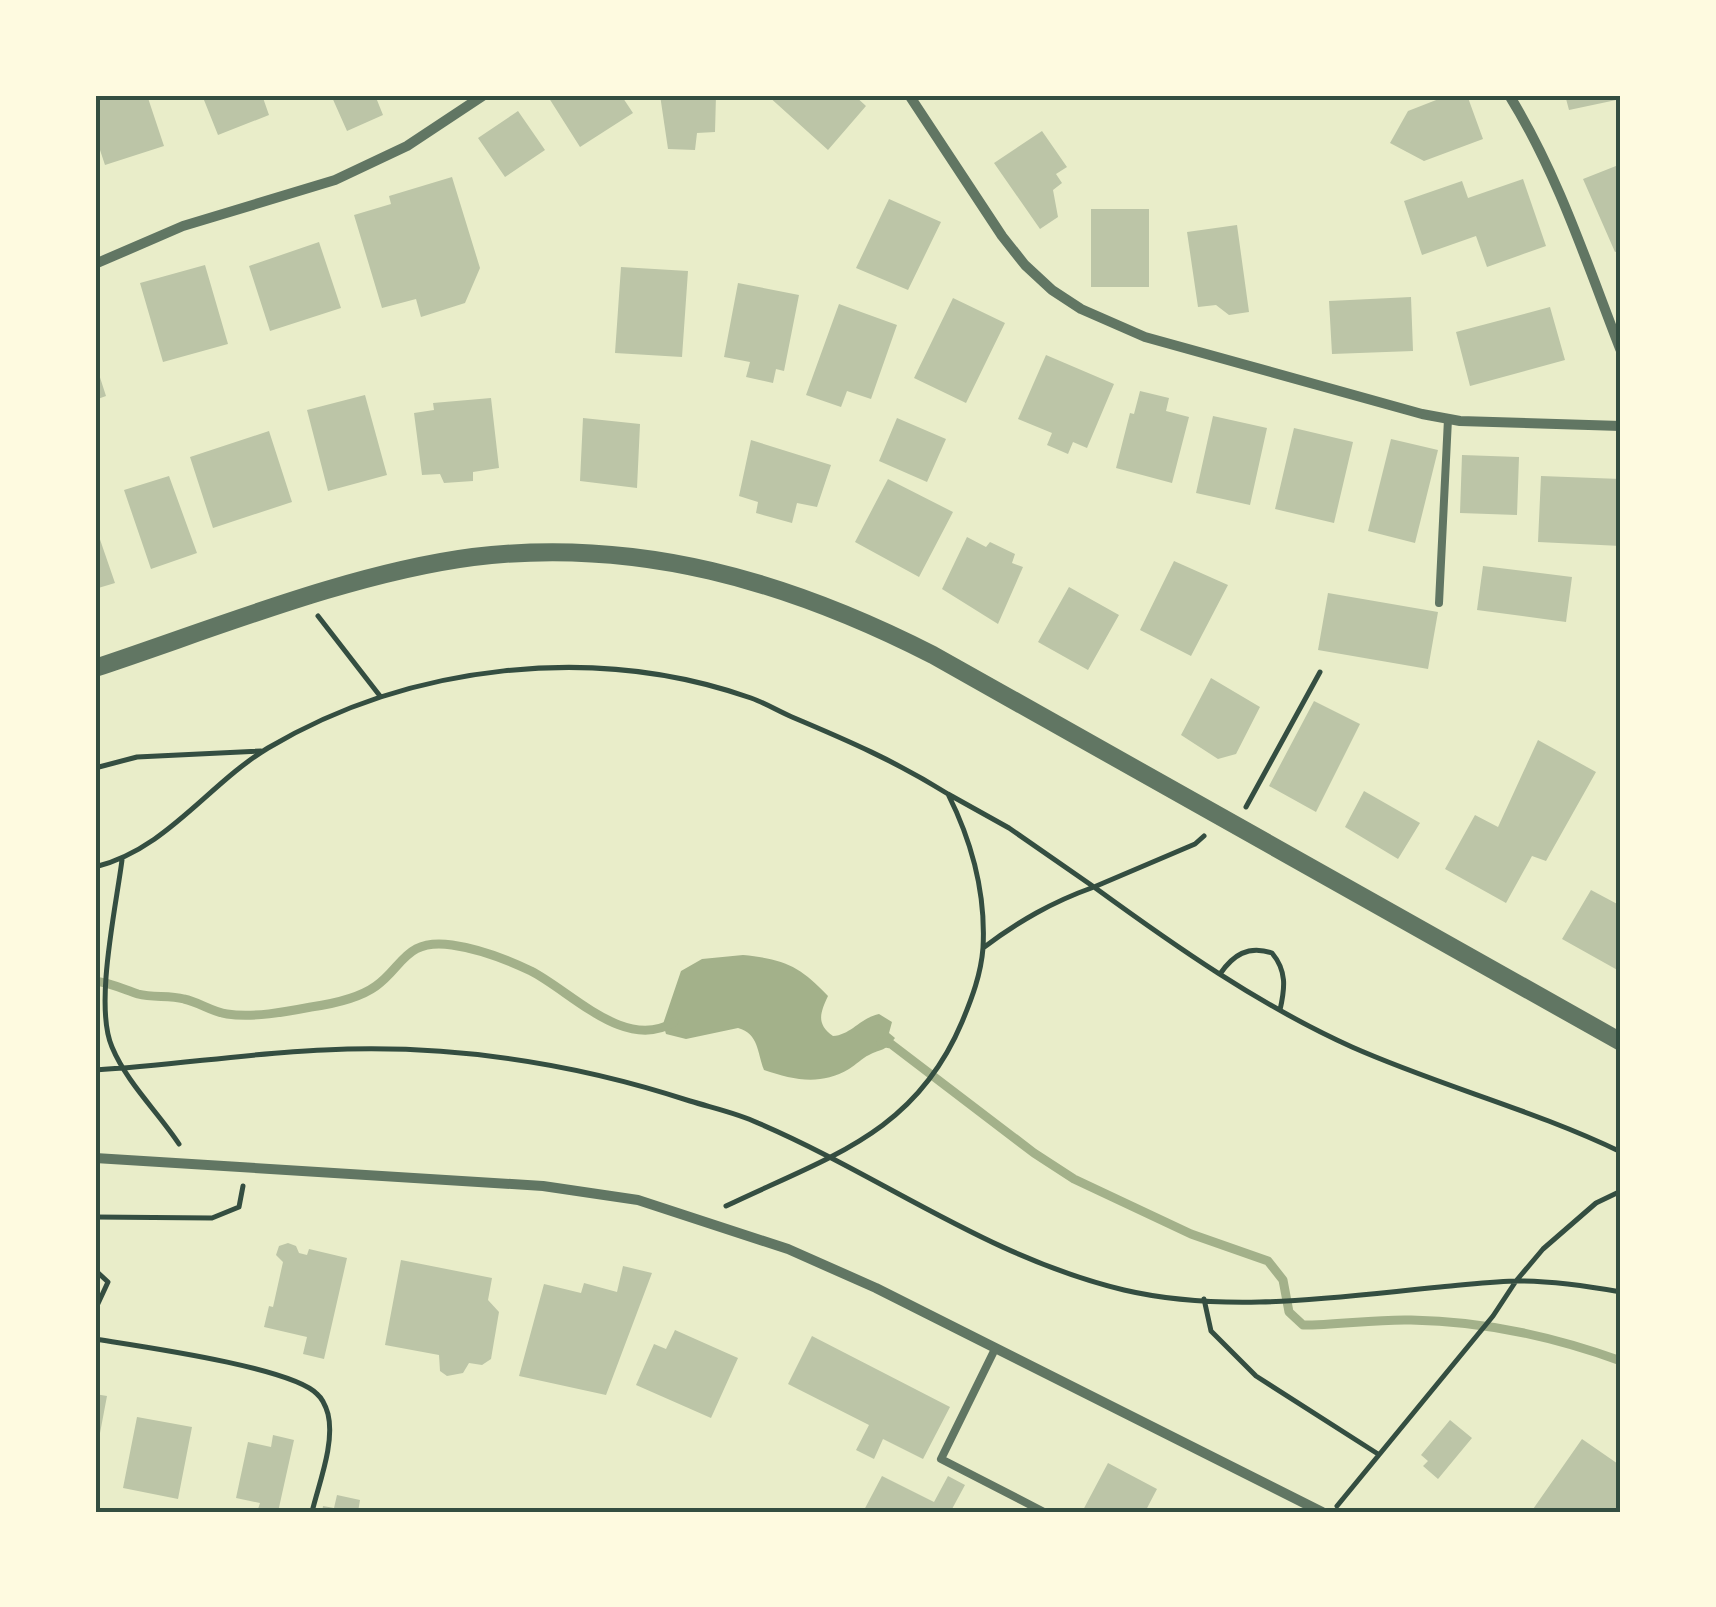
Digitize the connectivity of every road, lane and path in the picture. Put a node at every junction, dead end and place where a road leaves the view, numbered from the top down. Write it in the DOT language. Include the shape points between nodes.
graph roads {
  1 [pos="484,95"];
  2 [pos="910,95"];
  3 [pos="1508,95"];
  4 [pos="95,264"];
  5 [pos="1621,350"];
  6 [pos="1448,419"];
  7 [pos="1621,426"];
  8 [pos="306,599"];
  9 [pos="1439,604"];
  10 [pos="95,668"];
  11 [pos="1320,672"];
  12 [pos="380,696"];
  13 [pos="264,750"];
  14 [pos="95,768"];
  15 [pos="948,794"];
  16 [pos="1226,820"];
  17 [pos="122,860"];
  18 [pos="95,867"];
  19 [pos="1094,887"];
  20 [pos="983,948"];
  21 [pos="1220,974"];
  22 [pos="1280,1010"];
  23 [pos="1621,1042"];
  24 [pos="124,1069"];
  25 [pos="95,1070"];
  26 [pos="177,1140"];
  27 [pos="1621,1152"];
  28 [pos="830,1156"];
  29 [pos="95,1158"];
  30 [pos="243,1186"];
  31 [pos="1621,1191"];
  32 [pos="95,1217"];
  33 [pos="700,1218"];
  34 [pos="95,1270"];
  35 [pos="1516,1281"];
  36 [pos="1621,1292"];
  37 [pos="1204,1299"];
  38 [pos="95,1310"];
  39 [pos="95,1339"];
  40 [pos="995,1349"];
  41 [pos="1378,1454"];
  42 [pos="312,1512"];
  43 [pos="1044,1512"];
  44 [pos="1322,1512"];
  45 [pos="1332,1512"];
  1 -- 4 [label="street" via="407,146 335,180 183,226"];
  2 -- 6 [label="street" via="1025,265 1081,310 1145,336"];
  3 -- 5 [label="street" via="1556,186"];
  6 -- 7 [label="street"];
  6 -- 9 [label="lane"];
  8 -- 10 [label="street"];
  8 -- 12 [label="path"];
  8 -- 16 [label="street" via="431,565 520,552 643,559 714,571 886,630"];
  11 -- 16 [label="path" via="1246,806"];
  12 -- 13 [label="path"];
  12 -- 15 [label="path" via="549,667 654,676 754,699 849,739"];
  13 -- 14 [label="path" via="137,757"];
  13 -- 17 [label="path"];
  15 -- 19 [label="path"];
  15 -- 20 [label="path" via="978,876"];
  16 -- 19 [label="path" via="1195,844"];
  16 -- 23 [label="street"];
  17 -- 18 [label="path"];
  17 -- 24 [label="path" via="105,997 106,1030"];
  19 -- 20 [label="path" via="1050,903"];
  19 -- 21 [label="path"];
  20 -- 28 [label="path" via="950,1052 904,1110"];
  21 -- 22 [label="path"];
  21 -- 22 [label="path" via="1241,952 1272,952 1284,980"];
  22 -- 27 [label="path" via="1356,1048"];
  24 -- 25 [label="path"];
  24 -- 26 [label="path"];
  24 -- 28 [label="path" via="320,1050 467,1052 655,1089 755,1121"];
  28 -- 33 [label="path"];
  28 -- 37 [label="path" via="974,1236 1034,1261 1125,1290"];
  29 -- 33 [label="street" via="559,1187"];
  30 -- 32 [label="path" via="238,1207 212,1218"];
  31 -- 35 [label="path" via="1568,1225"];
  33 -- 40 [label="street" via="788,1248"];
  34 -- 38 [label="path" via="108,1282"];
  35 -- 36 [label="path"];
  35 -- 37 [label="path" via="1304,1301"];
  35 -- 41 [label="path"];
  37 -- 41 [label="path" via="1211,1330 1256,1376"];
  39 -- 42 [label="path" via="211,1359 316,1392 329,1417 329,1435"];
  40 -- 43 [label="lane" via="941,1459"];
  40 -- 44 [label="street"];
  41 -- 45 [label="path"];
}
